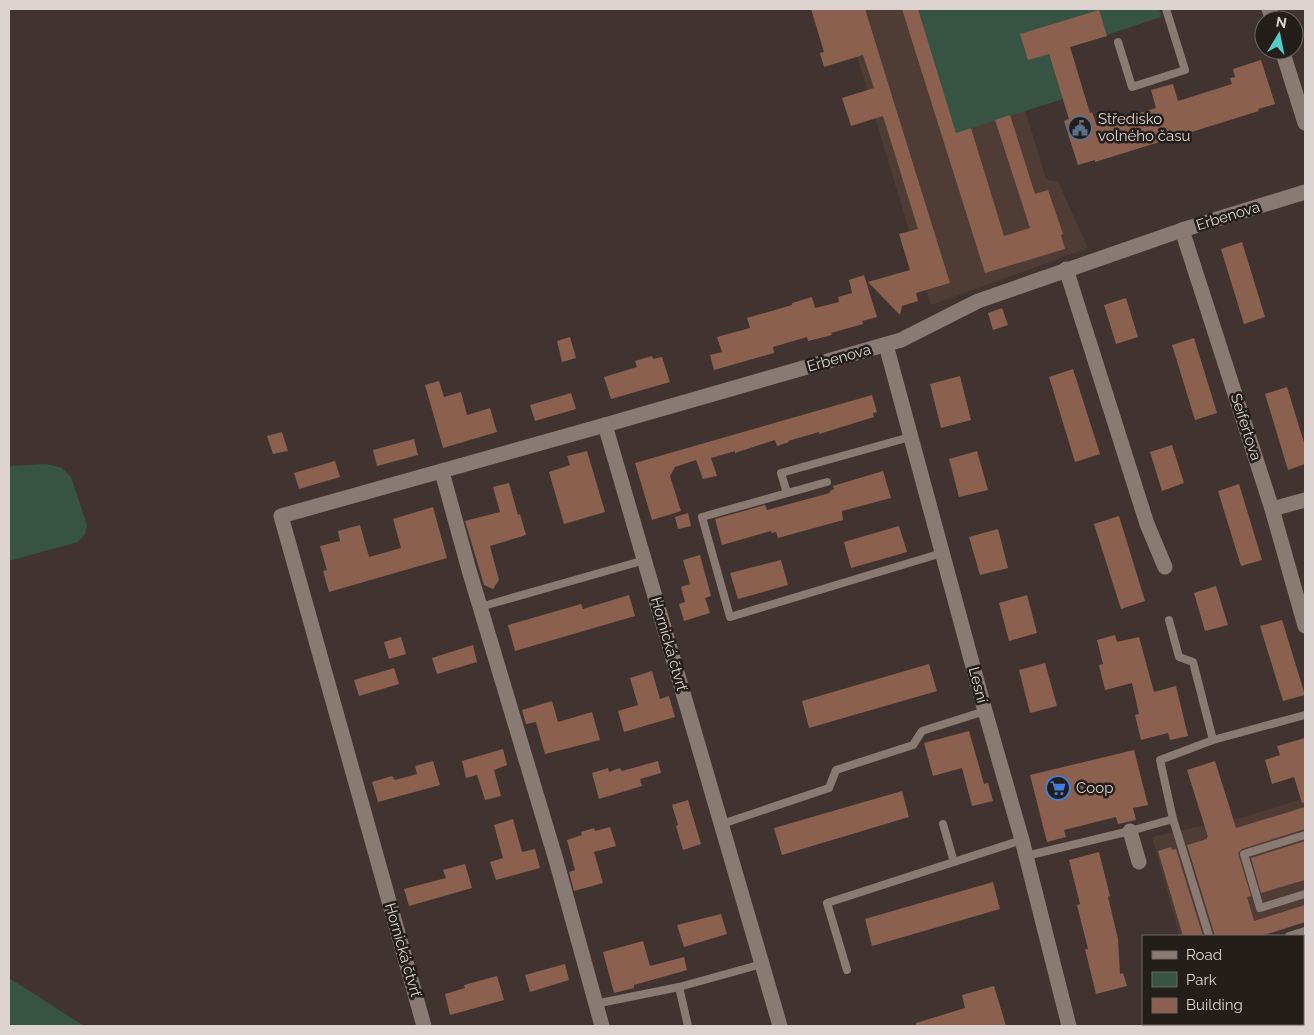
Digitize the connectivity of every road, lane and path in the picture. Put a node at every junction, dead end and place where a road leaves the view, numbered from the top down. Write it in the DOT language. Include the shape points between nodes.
graph roads {
  1 [pos="1166,9"];
  2 [pos="1118,42"];
  3 [pos="1285,60"];
  4 [pos="1305,123"];
  5 [pos="1305,192"];
  6 [pos="1182,230"];
  7 [pos="1066,269"];
  8 [pos="886,345"];
  9 [pos="605,425"];
  10 [pos="910,437"];
  11 [pos="442,472"];
  12 [pos="827,482"];
  13 [pos="787,493"];
  14 [pos="1305,500"];
  15 [pos="1272,509"];
  16 [pos="942,553"];
  17 [pos="645,560"];
  18 [pos="1165,567"];
  19 [pos="480,607"];
  20 [pos="1169,620"];
  21 [pos="1305,626"];
  22 [pos="985,711"];
  23 [pos="1305,716"];
  24 [pos="1213,740"];
  25 [pos="1172,819"];
  26 [pos="722,824"];
  27 [pos="943,824"];
  28 [pos="1130,831"];
  29 [pos="1305,836"];
  30 [pos="1022,840"];
  31 [pos="1026,856"];
  32 [pos="954,862"];
  33 [pos="1139,862"];
  34 [pos="1305,894"];
  35 [pos="1305,931"];
  36 [pos="1209,935"];
  37 [pos="1292,935"];
  38 [pos="762,964"];
  39 [pos="847,970"];
  40 [pos="679,987"];
  41 [pos="595,1004"];
  42 [pos="424,1026"];
  43 [pos="602,1026"];
  44 [pos="688,1026"];
  45 [pos="780,1026"];
  46 [pos="1069,1026"];
  1 -- 2 [label="lane" via="1185,70 1132,87"];
  3 -- 4 [label="street"];
  5 -- 6 [label="street, Erbenova"];
  6 -- 7 [label="street, Erbenova"];
  6 -- 15 [label="street, Seifertova"];
  7 -- 8 [label="street, Erbenova" via="978,301"];
  7 -- 18 [label="street" via="1147,524"];
  8 -- 9 [label="street, Erbenova"];
  8 -- 10 [label="street, Lesní"];
  9 -- 11 [label="street, Hornická čtvrť"];
  9 -- 17 [label="street, Hornická čtvrť"];
  10 -- 13 [label="lane" via="781,473"];
  10 -- 16 [label="street, Lesní"];
  11 -- 19 [label="street"];
  11 -- 42 [label="street, Hornická čtvrť" via="281,516"];
  12 -- 13 [label="lane"];
  13 -- 16 [label="lane" via="702,517 730,617"];
  14 -- 15 [label="street"];
  15 -- 21 [label="street, Seifertova"];
  16 -- 22 [label="street, Lesní"];
  17 -- 19 [label="lane"];
  17 -- 26 [label="street, Hornická čtvrť"];
  19 -- 41 [label="street" via="556,860"];
  20 -- 24 [label="lane" via="1179,656 1192,662"];
  22 -- 26 [label="lane" via="922,731 913,745 836,770 829,788"];
  22 -- 30 [label="street, Lesní"];
  23 -- 24 [label="lane"];
  24 -- 25 [label="lane" via="1160,760"];
  25 -- 28 [label="lane"];
  25 -- 36 [label="lane"];
  26 -- 38 [label="street, Hornická čtvrť"];
  27 -- 32 [label="lane"];
  28 -- 31 [label="lane"];
  28 -- 33 [label="street"];
  29 -- 34 [label="lane" via="1244,854 1260,908"];
  30 -- 31 [label="street, Lesní"];
  30 -- 32 [label="lane"];
  31 -- 46 [label="street, Lesní"];
  32 -- 39 [label="lane" via="827,903"];
  35 -- 37 [label="lane"];
  38 -- 40 [label="lane"];
  38 -- 45 [label="street, Hornická čtvrť"];
  40 -- 41 [label="lane"];
  40 -- 44 [label="lane"];
  41 -- 43 [label="street"];
}
